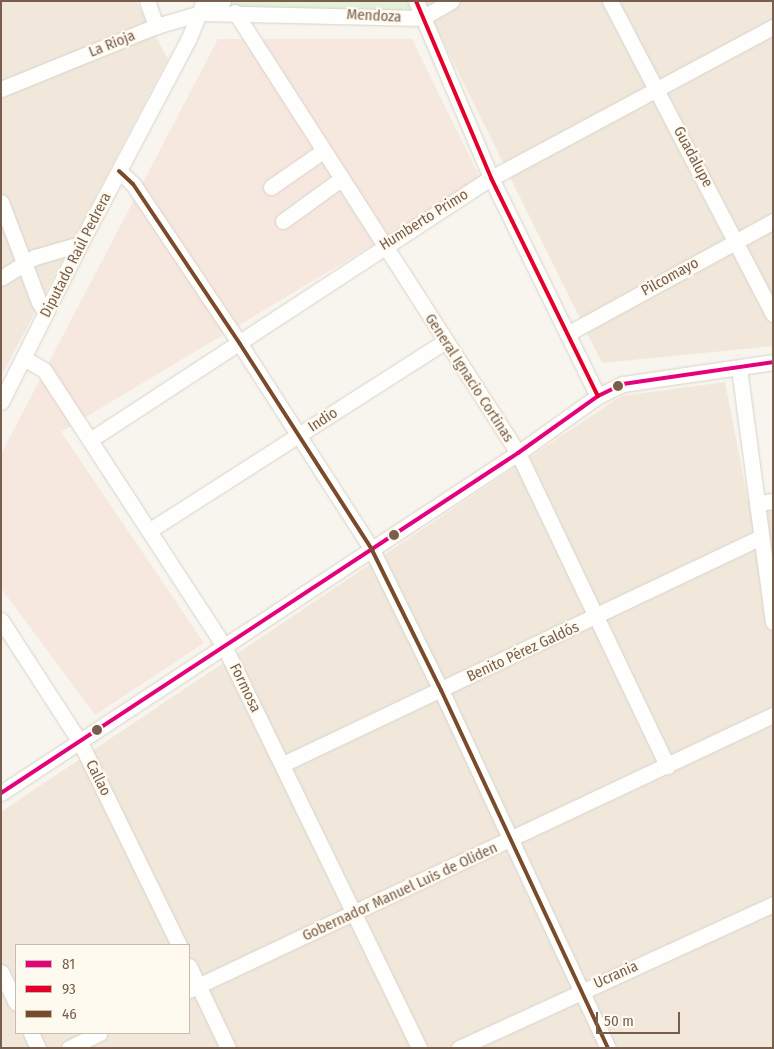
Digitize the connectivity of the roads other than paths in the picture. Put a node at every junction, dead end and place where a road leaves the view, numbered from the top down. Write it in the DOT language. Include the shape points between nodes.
graph roads {
  1 [pos="147,1"];
  2 [pos="223,1"];
  3 [pos="416,1"];
  4 [pos="452,1"];
  5 [pos="610,1"];
  6 [pos="203,7"];
  7 [pos="235,12"];
  8 [pos="422,18"];
  9 [pos="156,26"];
  10 [pos="773,27"];
  11 [pos="1,89"];
  12 [pos="657,90"];
  13 [pos="323,151"];
  14 [pos="119,171"];
  15 [pos="491,178"];
  16 [pos="341,180"];
  17 [pos="271,187"];
  18 [pos="1,202"];
  19 [pos="283,221"];
  20 [pos="773,221"];
  21 [pos="736,240"];
  22 [pos="80,244"];
  23 [pos="383,246"];
  24 [pos="25,264"];
  25 [pos="1,278"];
  26 [pos="46,313"];
  27 [pos="773,314"];
  28 [pos="567,334"];
  29 [pos="445,341"];
  30 [pos="240,344"];
  31 [pos="24,358"];
  32 [pos="773,362"];
  33 [pos="738,368"];
  34 [pos="598,396"];
  35 [pos="1,402"];
  36 [pos="301,435"];
  37 [pos="90,440"];
  38 [pos="518,453"];
  39 [pos="773,502"];
  40 [pos="757,503"];
  41 [pos="150,530"];
  42 [pos="761,537"];
  43 [pos="372,550"];
  44 [pos="596,617"];
  45 [pos="1,620"];
  46 [pos="773,621"];
  47 [pos="225,648"];
  48 [pos="441,690"];
  49 [pos="773,715"];
  50 [pos="80,742"];
  51 [pos="283,764"];
  52 [pos="667,766"];
  53 [pos="1,793"];
  54 [pos="511,840"];
  55 [pos="773,904"];
  56 [pos="353,915"];
  57 [pos="179,944"];
  58 [pos="190,970"];
  59 [pos="1,972"];
  60 [pos="194,988"];
  61 [pos="581,990"];
  62 [pos="15,1001"];
  63 [pos="31,1034"];
  64 [pos="98,1034"];
  65 [pos="38,1048"];
  66 [pos="69,1048"];
  67 [pos="228,1048"];
  68 [pos="419,1048"];
  69 [pos="459,1048"];
  70 [pos="608,1048"];
  1 -- 9 [label="street"];
  2 -- 6 [label="street, La Rioja"];
  3 -- 8 [label="street"];
  4 -- 8 [label="street, Mendoza"];
  5 -- 12 [label="street, Guadalupe"];
  6 -- 7 [label="street, Mendoza"];
  6 -- 9 [label="street, La Rioja"];
  6 -- 14 [label="street, Diputado Raúl Pedrera"];
  7 -- 8 [label="street, Mendoza"];
  7 -- 13 [label="street, General Ignacio Cortinas"];
  8 -- 15 [label="street"];
  9 -- 11 [label="street, La Rioja"];
  10 -- 12 [label="street, Humberto Primo"];
  12 -- 15 [label="street, Humberto Primo"];
  12 -- 21 [label="street, Guadalupe"];
  13 -- 16 [label="street, General Ignacio Cortinas"];
  13 -- 17 [label="street"];
  14 -- 22 [label="street, Diputado Raúl Pedrera"];
  14 -- 30 [label="street" via="133,184"];
  15 -- 23 [label="street, Humberto Primo"];
  15 -- 28 [label="street"];
  16 -- 19 [label="street"];
  16 -- 23 [label="street, General Ignacio Cortinas"];
  18 -- 24 [label="street"];
  20 -- 21 [label="street, Pilcomayo"];
  21 -- 27 [label="street, Guadalupe"];
  21 -- 28 [label="street, Pilcomayo"];
  22 -- 24 [label="street" via="63,247"];
  22 -- 26 [label="street, Diputado Raúl Pedrera"];
  23 -- 29 [label="street, General Ignacio Cortinas"];
  23 -- 30 [label="street, Humberto Primo"];
  24 -- 25 [label="street"];
  24 -- 26 [label="street"];
  26 -- 31 [label="street, Diputado Raúl Pedrera"];
  28 -- 34 [label="street"];
  29 -- 36 [label="street, Indio"];
  29 -- 38 [label="street, General Ignacio Cortinas"];
  30 -- 36 [label="street"];
  30 -- 37 [label="street, Humberto Primo"];
  31 -- 35 [label="street, Diputado Raúl Pedrera"];
  31 -- 37 [label="street, Formosa" via="44,370"];
  32 -- 33 [label="street"];
  33 -- 34 [label="street" via="623,384"];
  33 -- 40 [label="street"];
  34 -- 38 [label="street"];
  36 -- 41 [label="street, Indio"];
  36 -- 43 [label="street"];
  37 -- 41 [label="street, Formosa"];
  38 -- 43 [label="street"];
  38 -- 44 [label="street, General Ignacio Cortinas"];
  39 -- 40 [label="street"];
  40 -- 42 [label="street"];
  41 -- 47 [label="street, Formosa"];
  42 -- 44 [label="street, Benito Pérez Galdós"];
  42 -- 46 [label="street"];
  43 -- 47 [label="street"];
  43 -- 48 [label="street"];
  44 -- 48 [label="street, Benito Pérez Galdós"];
  44 -- 52 [label="street, General Ignacio Cortinas"];
  45 -- 50 [label="street, Callao"];
  47 -- 50 [label="street"];
  47 -- 51 [label="street, Formosa"];
  48 -- 51 [label="street, Benito Pérez Galdós"];
  48 -- 54 [label="street"];
  49 -- 52 [label="street, Gobernador Manuel Luis de Oliden"];
  50 -- 53 [label="street"];
  50 -- 57 [label="street, Callao"];
  51 -- 56 [label="street, Formosa"];
  52 -- 54 [label="street, Gobernador Manuel Luis de Oliden"];
  54 -- 56 [label="street, Gobernador Manuel Luis de Oliden"];
  54 -- 61 [label="street"];
  55 -- 61 [label="street, Ucrania"];
  56 -- 60 [label="street, Gobernador Manuel Luis de Oliden"];
  56 -- 68 [label="street, Formosa"];
  58 -- 60 [label="street"];
  59 -- 62 [label="street"];
  60 -- 67 [label="street"];
  61 -- 69 [label="street, Ucrania"];
  61 -- 70 [label="street"];
  63 -- 65 [label="street"];
  64 -- 66 [label="street"];
}
